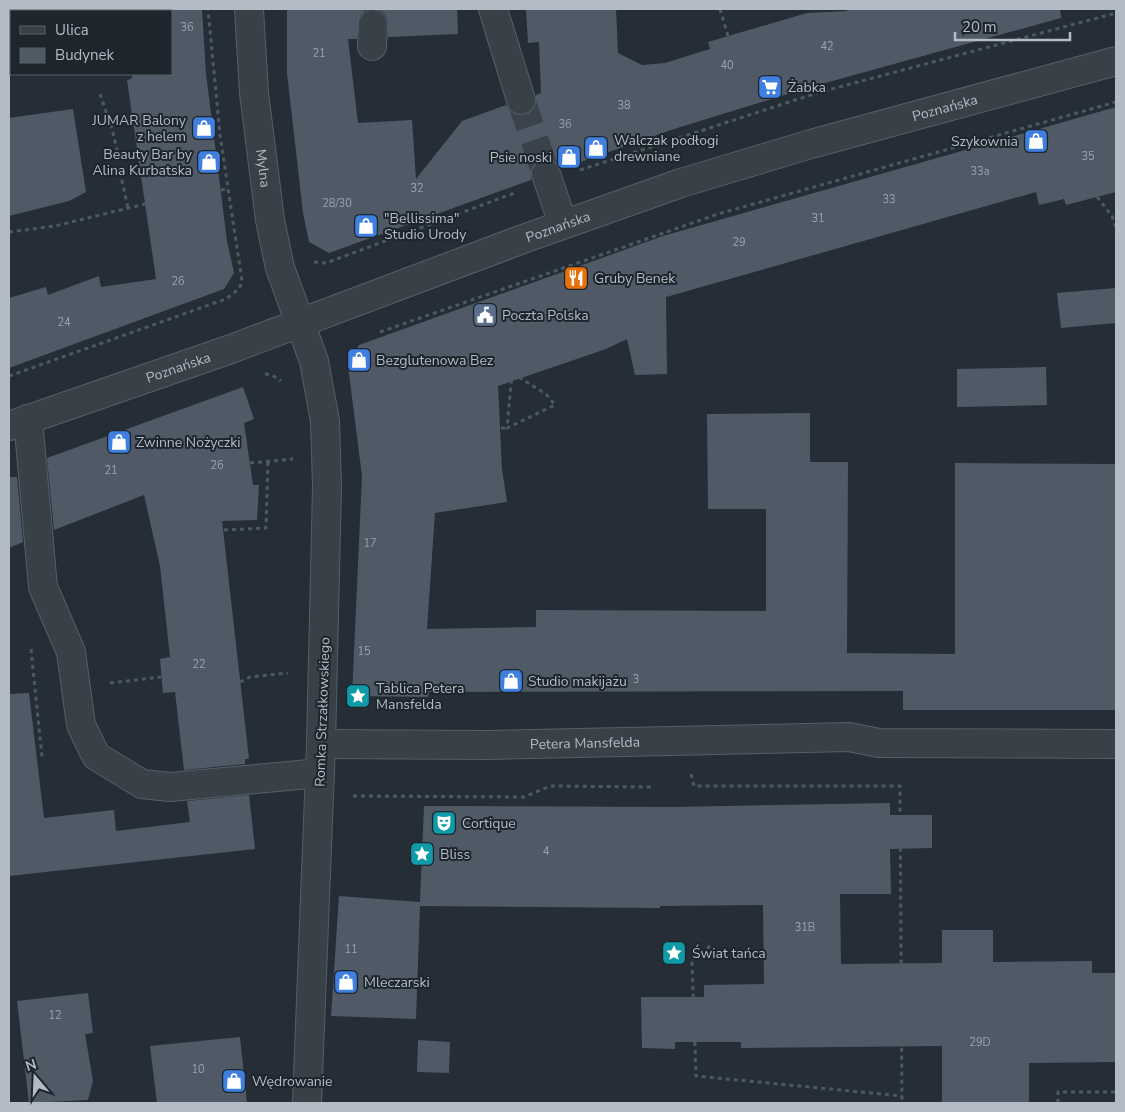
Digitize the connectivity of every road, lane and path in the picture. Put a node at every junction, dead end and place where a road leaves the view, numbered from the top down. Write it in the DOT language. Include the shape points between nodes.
graph roads {
  1 [pos="208,9"];
  2 [pos="249,9"];
  3 [pos="493,9"];
  4 [pos="720,9"];
  5 [pos="1116,13"];
  6 [pos="728,36"];
  7 [pos="1116,61"];
  8 [pos="100,94"];
  9 [pos="520,100"];
  10 [pos="1116,102"];
  11 [pos="116,150"];
  12 [pos="120,172"];
  13 [pos="547,178"];
  14 [pos="227,189"];
  15 [pos="220,190"];
  16 [pos="1097,197"];
  17 [pos="145,204"];
  18 [pos="128,208"];
  19 [pos="563,224"];
  20 [pos="1116,227"];
  21 [pos="9,232"];
  22 [pos="308,258"];
  23 [pos="300,324"];
  24 [pos="378,333"];
  25 [pos="9,376"];
  26 [pos="256,376"];
  27 [pos="284,386"];
  28 [pos="18,423"];
  29 [pos="502,428"];
  30 [pos="508,428"];
  31 [pos="299,458"];
  32 [pos="268,461"];
  33 [pos="250,463"];
  34 [pos="224,530"];
  35 [pos="298,672"];
  36 [pos="161,677"];
  37 [pos="240,682"];
  38 [pos="75,687"];
  39 [pos="321,744"];
  40 [pos="1116,744"];
  41 [pos="320,773"];
  42 [pos="694,786"];
  43 [pos="655,787"];
  44 [pos="352,797"];
  45 [pos="710,946"];
  46 [pos="1116,1092"];
  47 [pos="902,1096"];
  48 [pos="307,1103"];
  49 [pos="902,1103"];
  50 [pos="1058,1103"];
  1 -- 14 [label="path"];
  2 -- 23 [label="street, Mylna" via="254,93 270,220 280,268"];
  3 -- 9 [label="street"];
  4 -- 6 [label="path"];
  5 -- 13 [label="path" via="817,93"];
  7 -- 19 [label="street, Poznańska" via="811,144 681,183"];
  8 -- 11 [label="path"];
  10 -- 24 [label="path" via="718,214"];
  12 -- 18 [label="path"];
  13 -- 19 [label="street"];
  13 -- 22 [label="path" via="326,263"];
  14 -- 15 [label="path"];
  14 -- 25 [label="path" via="242,281 239,289 226,299"];
  16 -- 20 [label="path" via="1112,216"];
  17 -- 18 [label="path"];
  18 -- 21 [label="path" via="55,226"];
  19 -- 23 [label="street, Poznańska"];
  23 -- 28 [label="street, Poznańska"];
  23 -- 39 [label="street, Romka Strzałkowskiego" via="314,361 325,421 327,486"];
  26 -- 27 [label="path" via="272,375"];
  28 -- 38 [label="street" via="43,587 71,652"];
  29 -- 30 [label="path"];
  30 -- 30 [label="path" via="511,382 512,373 546,394 555,405"];
  31 -- 32 [label="path"];
  32 -- 33 [label="path"];
  32 -- 34 [label="path" via="266,528"];
  35 -- 37 [label="path" via="250,677"];
  36 -- 38 [label="path"];
  38 -- 41 [label="street" via="81,725 96,756 142,784 170,787"];
  39 -- 40 [label="street, Petera Mansfelda" via="488,745 849,737 879,743"];
  39 -- 41 [label="street, Romka Strzałkowskiego"];
  41 -- 48 [label="street, Romka Strzałkowskiego"];
  42 -- 47 [label="path" via="900,786"];
  43 -- 44 [label="path" via="550,786 524,797"];
  45 -- 47 [label="path" via="692,962 696,1076"];
  46 -- 50 [label="path" via="1058,1092"];
  47 -- 49 [label="path"];
}
